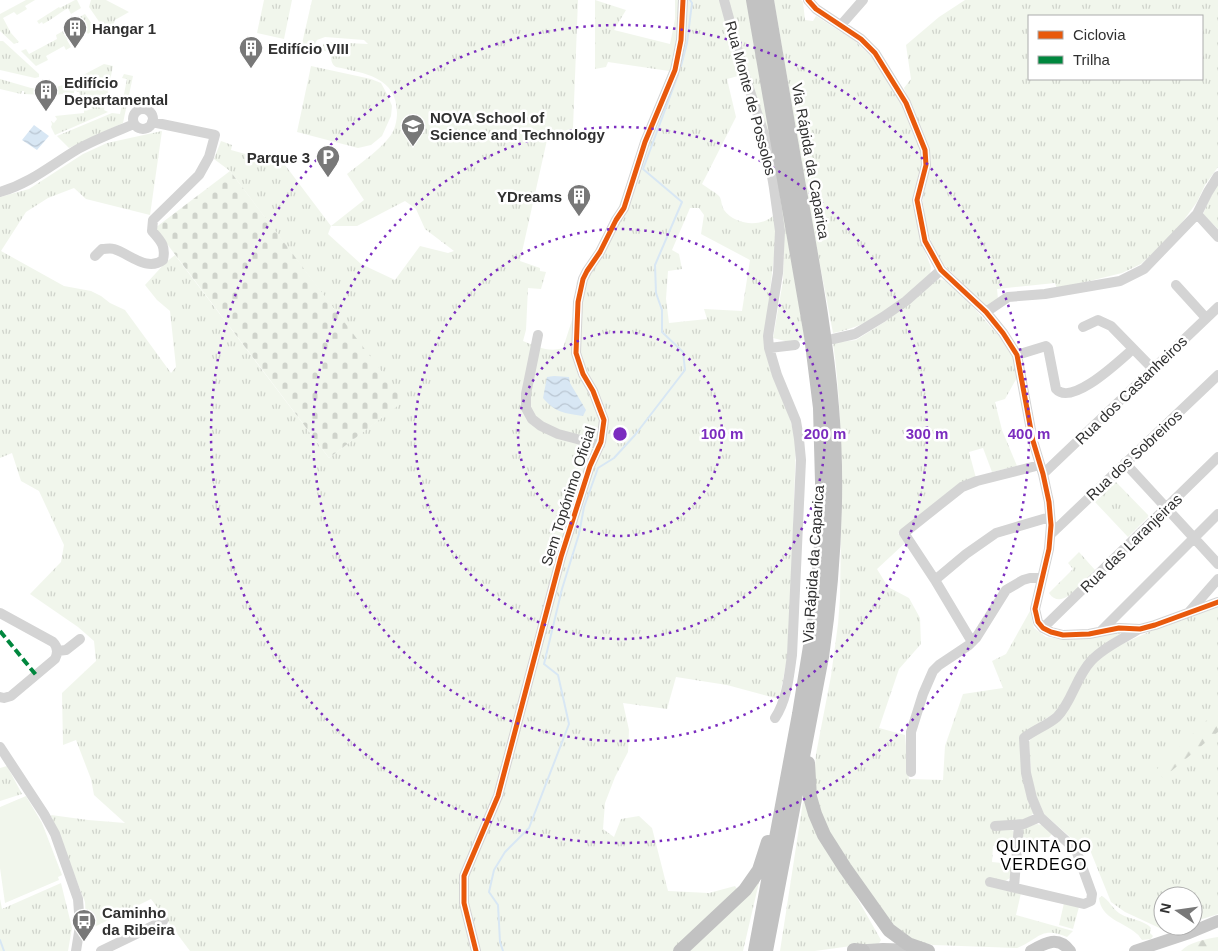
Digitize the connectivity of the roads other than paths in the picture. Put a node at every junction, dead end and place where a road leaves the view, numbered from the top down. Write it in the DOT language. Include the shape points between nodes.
graph roads {
  1 [pos="683,0"];
  2 [pos="724,0"];
  3 [pos="753,0"];
  4 [pos="766,0"];
  5 [pos="808,0"];
  6 [pos="863,0"];
  7 [pos="841,25"];
  8 [pos="152,122"];
  9 [pos="134,124"];
  10 [pos="1218,176"];
  11 [pos="0,192"];
  12 [pos="1197,214"];
  13 [pos="1218,237"];
  14 [pos="95,256"];
  15 [pos="941,270"];
  16 [pos="1176,285"];
  17 [pos="1218,307"];
  18 [pos="986,312"];
  19 [pos="1206,318"];
  20 [pos="1082,327"];
  21 [pos="538,335"];
  22 [pos="833,339"];
  23 [pos="795,345"];
  24 [pos="769,348"];
  25 [pos="1133,349"];
  26 [pos="1018,355"];
  27 [pos="1153,369"];
  28 [pos="1218,376"];
  29 [pos="600,444"];
  30 [pos="1218,457"];
  31 [pos="1125,463"];
  32 [pos="1041,469"];
  33 [pos="1166,508"];
  34 [pos="1218,514"];
  35 [pos="1050,517"];
  36 [pos="1051,534"];
  37 [pos="1194,538"];
  38 [pos="1218,564"];
  39 [pos="1041,578"];
  40 [pos="1218,579"];
  41 [pos="935,580"];
  42 [pos="1218,602"];
  43 [pos="0,613"];
  44 [pos="1186,614"];
  45 [pos="1043,628"];
  46 [pos="1140,629"];
  47 [pos="1101,632"];
  48 [pos="80,639"];
  49 [pos="972,642"];
  50 [pos="58,651"];
  51 [pos="0,697"];
  52 [pos="775,718"];
  53 [pos="0,747"];
  54 [pos="806,747"];
  55 [pos="910,772"];
  56 [pos="783,799"];
  57 [pos="1040,817"];
  58 [pos="1019,825"];
  59 [pos="994,826"];
  60 [pos="990,882"];
  61 [pos="1014,887"];
  62 [pos="163,921"];
  63 [pos="1218,921"];
  64 [pos="1218,926"];
  65 [pos="1036,949"];
  66 [pos="854,950"];
  67 [pos="76,951"];
  68 [pos="100,951"];
  69 [pos="476,951"];
  70 [pos="680,951"];
  71 [pos="755,951"];
  72 [pos="766,951"];
  73 [pos="850,951"];
  74 [pos="863,951"];
  75 [pos="928,951"];
  76 [pos="933,951"];
  77 [pos="1071,951"];
  78 [pos="1136,951"];
  79 [pos="1156,951"];
  1 -- 29 [label="street, Sem Topónimo Oficial" via="681,40 675,70 645,142 624,208 583,279 578,302 576,353 604,420"];
  2 -- 24 [label="street, Rua Monte de Possolos" via="766,140 780,231"];
  3 -- 56 [label="highway, Via Rápida da Caparica" via="811,336 822,444 822,532 816,609"];
  4 -- 54 [label="highway, Via Rápida da Caparica" via="825,338 832,409 835,482 829,611"];
  5 -- 7 [label="street"];
  6 -- 7 [label="street"];
  7 -- 15 [label="street" via="875,53 906,103 925,150 926,165 917,200 925,241"];
  8 -- 9 [label="street" via="142,129"];
  8 -- 9 [label="street" via="150,112 141,109 133,117"];
  8 -- 14 [label="street" via="215,135 209,157 199,175 153,220 152,231 163,243 163,260 148,264 113,249 102,249"];
  9 -- 11 [label="street" via="95,140 44,173"];
  10 -- 12 [label="street"];
  12 -- 13 [label="street"];
  12 -- 18 [label="street" via="1144,269 1120,280 1045,294 1008,297"];
  15 -- 18 [label="street"];
  15 -- 22 [label="street" via="883,317 856,334"];
  16 -- 19 [label="street"];
  17 -- 19 [label="street, Rua dos Castanheiros"];
  18 -- 26 [label="street"];
  19 -- 27 [label="street, Rua dos Castanheiros"];
  20 -- 25 [label="street" via="1095,320 1103,322"];
  21 -- 29 [label="street" via="526,394 526,408 532,419 558,434"];
  23 -- 24 [label="street"];
  24 -- 52 [label="street, Rua Monte de Possolos" via="796,421 801,460 792,655 788,685"];
  25 -- 26 [label="street" via="1084,388 1064,393 1056,389 1046,346"];
  25 -- 27 [label="street"];
  26 -- 32 [label="street"];
  27 -- 32 [label="street, Rua dos Castanheiros"];
  28 -- 31 [label="street, Rua dos Sobreiros"];
  29 -- 69 [label="street, Sem Topónimo Oficial" via="560,557 498,796 464,876 464,903"];
  30 -- 33 [label="street, Rua das Laranjeiras"];
  31 -- 33 [label="street"];
  31 -- 36 [label="street, Rua dos Sobreiros"];
  32 -- 35 [label="street"];
  32 -- 41 [label="street" via="977,481 962,487 904,533"];
  33 -- 37 [label="street"];
  33 -- 45 [label="street, Rua das Laranjeiras"];
  34 -- 37 [label="street"];
  35 -- 36 [label="street"];
  35 -- 41 [label="street" via="996,533"];
  36 -- 39 [label="street"];
  37 -- 38 [label="street"];
  37 -- 47 [label="street"];
  39 -- 45 [label="street" via="1035,609"];
  39 -- 49 [label="street" via="1023,580 1006,590"];
  40 -- 44 [label="street"];
  41 -- 49 [label="street"];
  42 -- 44 [label="street"];
  43 -- 50 [label="street" via="53,642"];
  44 -- 46 [label="street"];
  45 -- 47 [label="street" via="1077,636"];
  46 -- 47 [label="street" via="1119,628"];
  46 -- 57 [label="street" via="1099,653 1082,673 1057,717 1024,738 1027,782"];
  48 -- 50 [label="street" via="66,650"];
  49 -- 55 [label="street" via="933,671 911,732"];
  50 -- 51 [label="street" via="55,659 11,696"];
  53 -- 67 [label="street" via="44,814 58,843 78,899 80,926"];
  54 -- 72 [label="highway, Via Rápida da Caparica"];
  54 -- 75 [label="highway" via="810,797 824,835 889,930 908,944"];
  56 -- 70 [label="highway" via="753,880"];
  56 -- 71 [label="highway, Via Rápida da Caparica"];
  57 -- 58 [label="street"];
  57 -- 61 [label="street" via="1076,850 1092,894 1091,901 1084,904"];
  58 -- 59 [label="street"];
  58 -- 61 [label="street"];
  60 -- 61 [label="street"];
  62 -- 68 [label="street"];
  63 -- 78 [label="main road"];
  64 -- 79 [label="main road"];
  65 -- 77 [label="main road" via="1050,941 1064,944"];
  66 -- 73 [label="main road"];
  66 -- 74 [label="highway"];
  66 -- 75 [label="main road"];
  75 -- 76 [label="main road"];
}
